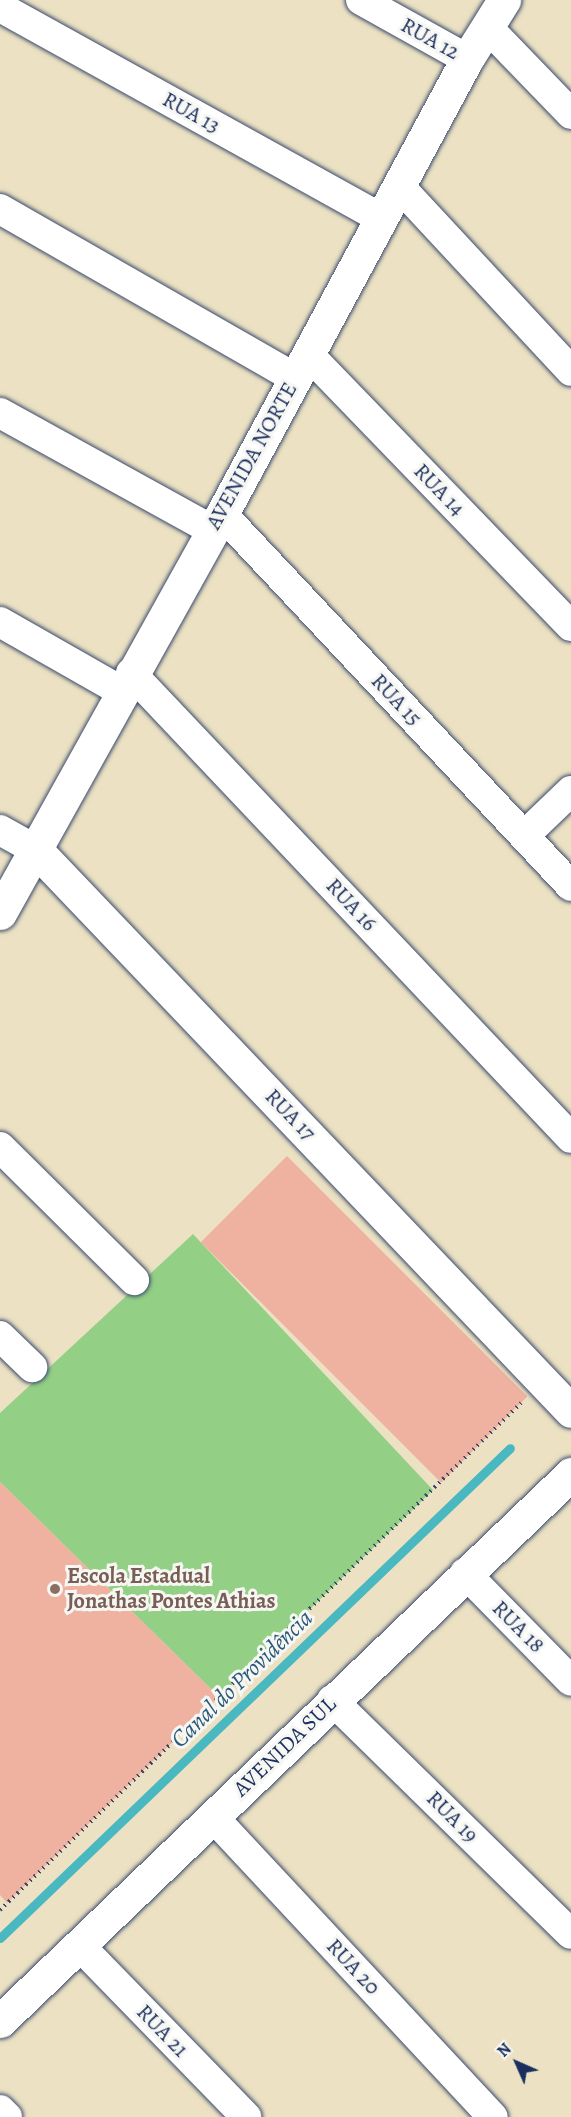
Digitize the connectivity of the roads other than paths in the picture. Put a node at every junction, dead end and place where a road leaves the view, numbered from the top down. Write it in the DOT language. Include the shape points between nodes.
graph roads {
  1 [pos="361,0"];
  2 [pos="504,0"];
  3 [pos="0,7"];
  4 [pos="489,28"];
  5 [pos="467,60"];
  6 [pos="571,114"];
  7 [pos="400,187"];
  8 [pos="0,209"];
  9 [pos="382,219"];
  10 [pos="301,366"];
  11 [pos="571,371"];
  12 [pos="0,414"];
  13 [pos="217,522"];
  14 [pos="0,622"];
  15 [pos="571,626"];
  16 [pos="126,682"];
  17 [pos="571,791"];
  18 [pos="0,830"];
  19 [pos="524,836"];
  20 [pos="36,850"];
  21 [pos="571,886"];
  22 [pos="0,913"];
  23 [pos="571,1138"];
  24 [pos="0,1146"];
  25 [pos="134,1280"];
  26 [pos="0,1336"];
  27 [pos="32,1367"];
  28 [pos="571,1411"];
  29 [pos="571,1474"];
  30 [pos="465,1573"];
  31 [pos="571,1681"];
  32 [pos="332,1700"];
  33 [pos="213,1817"];
  34 [pos="571,1934"];
  35 [pos="79,1945"];
  36 [pos="0,2021"];
  37 [pos="0,2110"];
  38 [pos="7,2117"];
  39 [pos="246,2117"];
  40 [pos="493,2117"];
  1 -- 5 [label="street, RUA 12"];
  2 -- 4 [label="street, AVENIDA NORTE"];
  3 -- 9 [label="street, RUA 13"];
  4 -- 5 [label="street, AVENIDA NORTE"];
  4 -- 6 [label="street, RUA 12"];
  5 -- 7 [label="street, AVENIDA NORTE"];
  7 -- 9 [label="street, AVENIDA NORTE"];
  7 -- 11 [label="street"];
  8 -- 10 [label="street, RUA 14"];
  9 -- 10 [label="street, AVENIDA NORTE"];
  10 -- 13 [label="street, AVENIDA NORTE"];
  10 -- 15 [label="street, RUA 14"];
  12 -- 13 [label="street, RUA 15"];
  13 -- 16 [label="street, AVENIDA NORTE"];
  13 -- 19 [label="street, RUA 15"];
  14 -- 16 [label="street, RUA 16"];
  16 -- 20 [label="street, AVENIDA NORTE"];
  16 -- 23 [label="street, RUA 16"];
  17 -- 19 [label="street"];
  18 -- 20 [label="street, RUA 17"];
  19 -- 21 [label="street, RUA 15"];
  20 -- 22 [label="street, AVENIDA NORTE"];
  20 -- 28 [label="street, RUA 17"];
  24 -- 25 [label="street"];
  26 -- 27 [label="street"];
  29 -- 30 [label="street, AVENIDA SUL"];
  30 -- 31 [label="street, RUA 18"];
  30 -- 32 [label="street, AVENIDA SUL"];
  32 -- 33 [label="street, AVENIDA SUL"];
  32 -- 34 [label="street, RUA 19"];
  33 -- 35 [label="street, AVENIDA SUL"];
  33 -- 40 [label="street, RUA 20"];
  35 -- 36 [label="street, AVENIDA SUL"];
  35 -- 39 [label="street, RUA 21"];
  37 -- 38 [label="street"];
}
